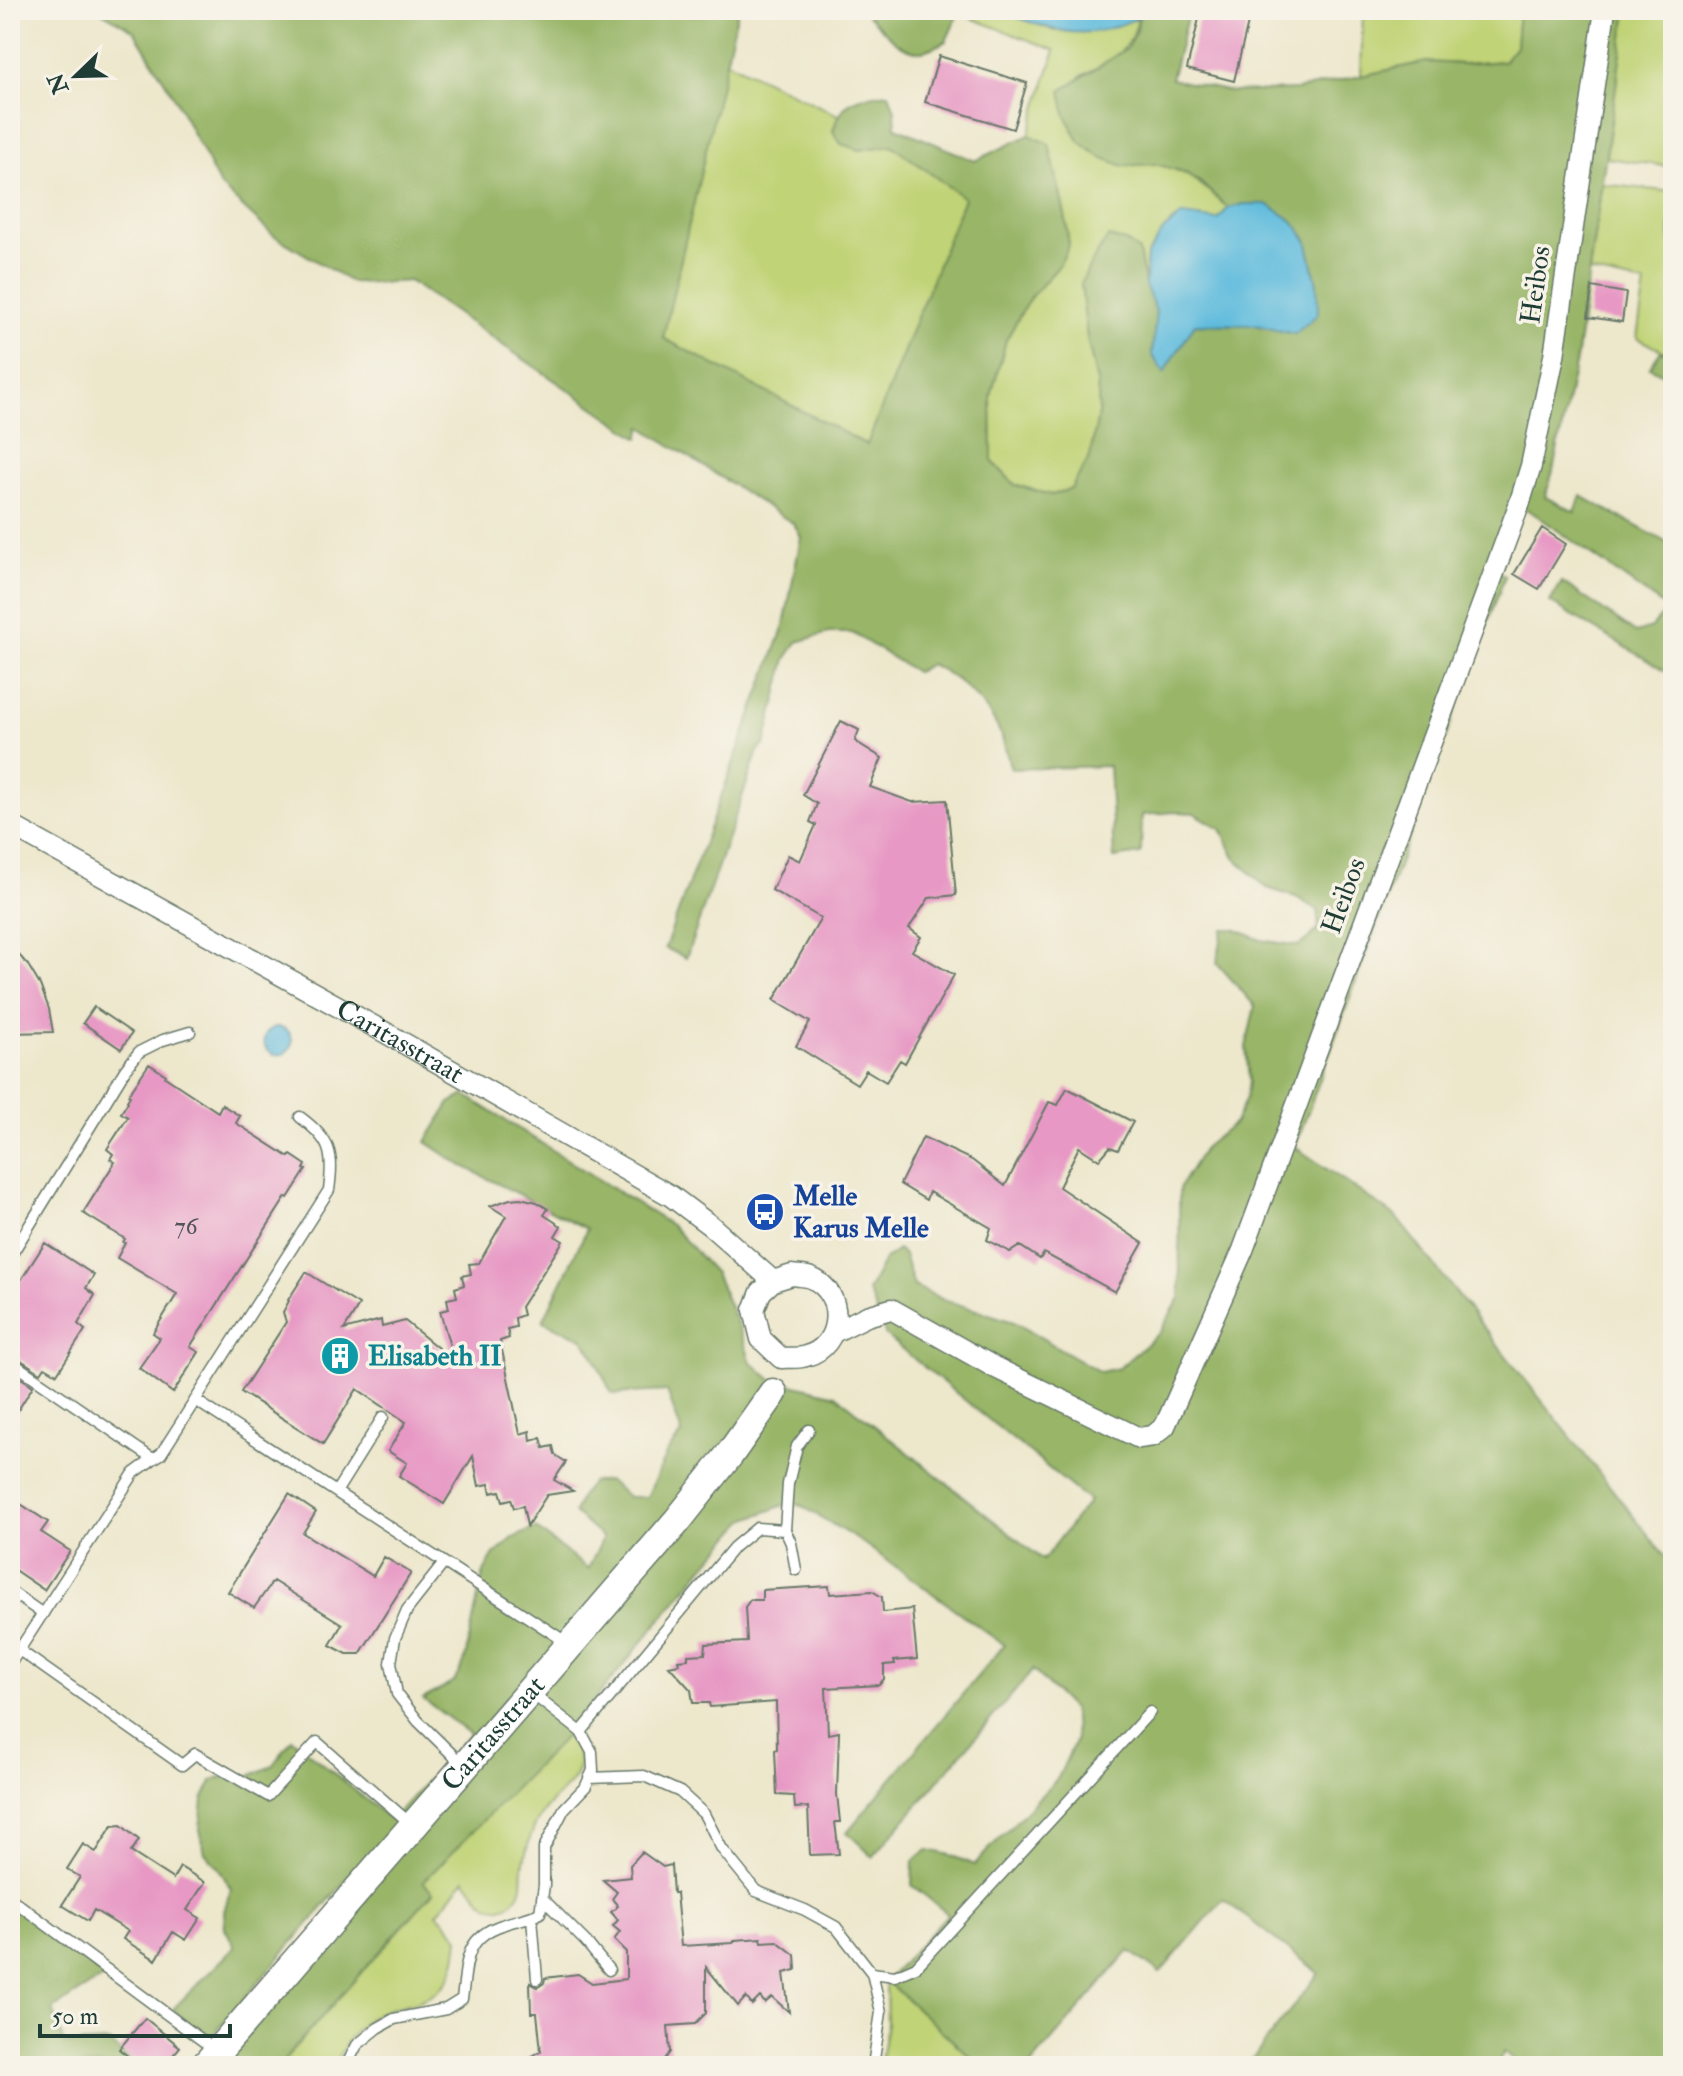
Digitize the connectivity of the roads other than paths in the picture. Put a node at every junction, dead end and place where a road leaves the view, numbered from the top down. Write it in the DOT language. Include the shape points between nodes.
graph roads {
  1 [pos="1605,10"];
  2 [pos="10,825"];
  3 [pos="190,1032"];
  4 [pos="300,1117"];
  5 [pos="10,1257"];
  6 [pos="773,1281"];
  7 [pos="834,1332"];
  8 [pos="781,1358"];
  9 [pos="10,1361"];
  10 [pos="773,1393"];
  11 [pos="195,1400"];
  12 [pos="383,1417"];
  13 [pos="809,1430"];
  14 [pos="153,1459"];
  15 [pos="336,1492"];
  16 [pos="785,1530"];
  17 [pos="444,1563"];
  18 [pos="796,1570"];
  19 [pos="10,1591"];
  20 [pos="43,1614"];
  21 [pos="569,1644"];
  22 [pos="19,1650"];
  23 [pos="10,1664"];
  24 [pos="528,1691"];
  25 [pos="1150,1712"];
  26 [pos="581,1732"];
  27 [pos="464,1765"];
  28 [pos="589,1778"];
  29 [pos="413,1825"];
  30 [pos="10,1898"];
  31 [pos="542,1898"];
  32 [pos="532,1917"];
  33 [pos="609,1970"];
  34 [pos="872,1973"];
  35 [pos="537,1979"];
  36 [pos="211,2059"];
  37 [pos="346,2066"];
  38 [pos="873,2066"];
  1 -- 7 [label="street, Heibos" via="1554,356 1519,505 1243,1250 1165,1426 1153,1436 1139,1438 891,1309"];
  2 -- 6 [label="street, Caritasstraat" via="671,1196"];
  3 -- 5 [label="lane" via="139,1052"];
  4 -- 11 [label="lane" via="326,1144 332,1165 329,1190"];
  6 -- 7 [label="street" via="792,1275 812,1278 829,1292 837,1310"];
  6 -- 8 [label="street" via="761,1292 754,1310 761,1339"];
  7 -- 8 [label="street" via="823,1348"];
  8 -- 10 [label="street"];
  9 -- 14 [label="lane"];
  10 -- 21 [label="street, Caritasstraat" via="678,1520"];
  11 -- 14 [label="lane"];
  11 -- 15 [label="lane"];
  12 -- 15 [label="lane"];
  13 -- 16 [label="lane" via="797,1446"];
  14 -- 20 [label="lane" via="134,1473"];
  15 -- 17 [label="lane"];
  16 -- 18 [label="lane"];
  16 -- 26 [label="lane" via="757,1528 734,1547"];
  17 -- 21 [label="lane"];
  17 -- 27 [label="lane" via="407,1610 391,1663 397,1694"];
  19 -- 20 [label="lane"];
  20 -- 22 [label="lane"];
  21 -- 24 [label="street, Caritasstraat"];
  22 -- 23 [label="lane"];
  22 -- 29 [label="lane" via="182,1765 195,1754 268,1796 317,1742"];
  24 -- 26 [label="lane"];
  24 -- 27 [label="street, Caritasstraat"];
  25 -- 34 [label="lane" via="916,1967 895,1976"];
  26 -- 28 [label="lane" via="592,1752"];
  27 -- 29 [label="street, Caritasstraat"];
  28 -- 31 [label="lane" via="564,1809 544,1848"];
  28 -- 34 [label="lane" via="644,1776 680,1792 704,1814 722,1849 756,1891 836,1927"];
  29 -- 36 [label="street, Caritasstraat"];
  30 -- 36 [label="lane"];
  31 -- 32 [label="lane" via="540,1913"];
  31 -- 33 [label="lane"];
  32 -- 35 [label="lane"];
  32 -- 37 [label="lane" via="480,1937 466,1957 462,1999 446,2009 386,2023 357,2045"];
  34 -- 38 [label="lane" via="881,2012"];
}
